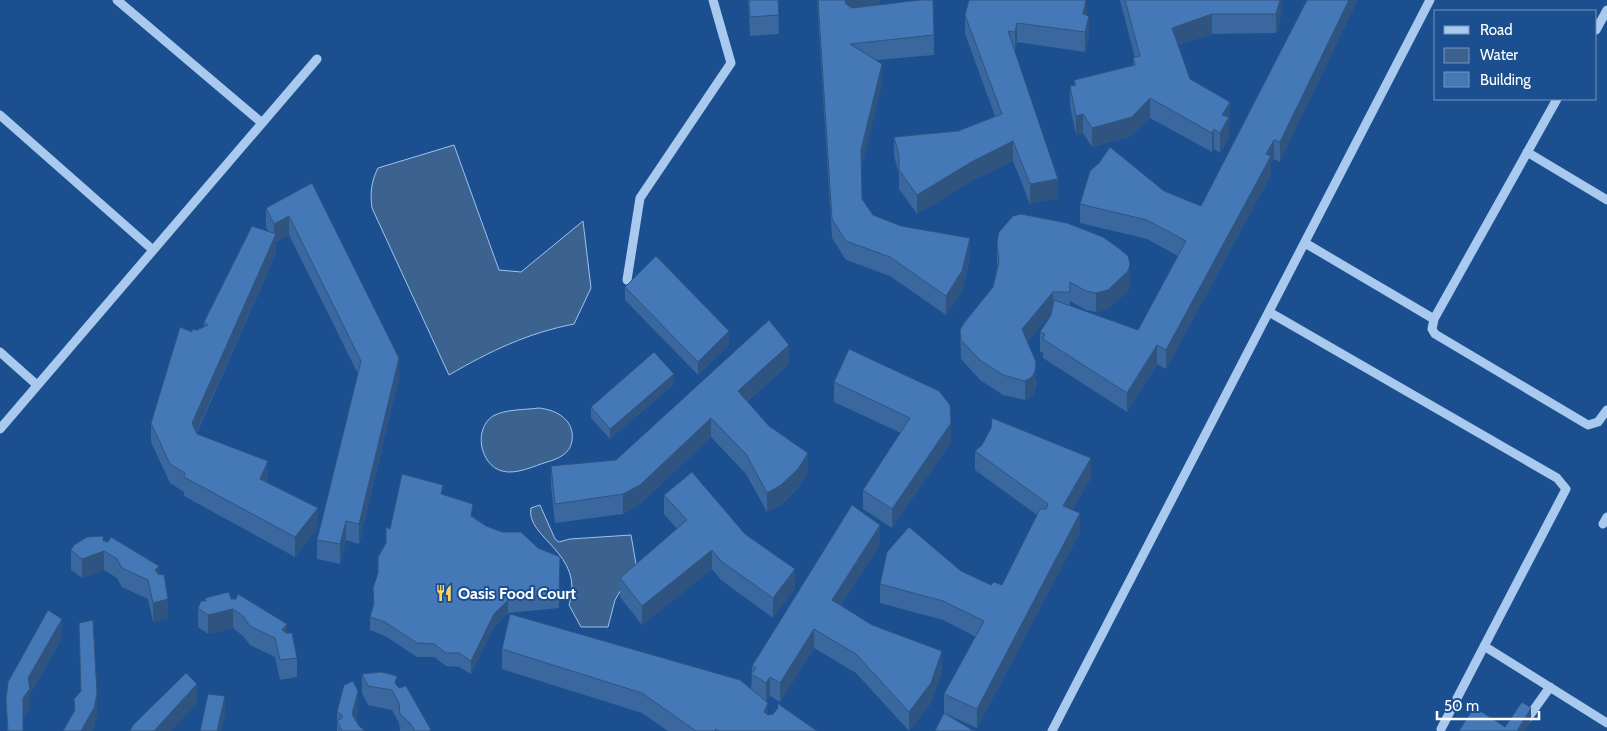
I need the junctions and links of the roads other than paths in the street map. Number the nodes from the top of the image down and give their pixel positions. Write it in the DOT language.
graph roads {
  1 [pos="117,0"];
  2 [pos="713,0"];
  3 [pos="1430,0"];
  4 [pos="1607,10"];
  5 [pos="1597,28"];
  6 [pos="317,58"];
  7 [pos="1556,100"];
  8 [pos="0,115"];
  9 [pos="262,123"];
  10 [pos="1527,152"];
  11 [pos="1607,200"];
  12 [pos="1305,243"];
  13 [pos="153,250"];
  14 [pos="628,280"];
  15 [pos="1269,312"];
  16 [pos="1434,319"];
  17 [pos="0,352"];
  18 [pos="37,385"];
  19 [pos="1607,410"];
  20 [pos="0,429"];
  21 [pos="1484,646"];
  22 [pos="1550,687"];
  23 [pos="1527,719"];
  24 [pos="1607,722"];
  25 [pos="1441,729"];
  26 [pos="1052,731"];
  1 -- 9 [label="street"];
  2 -- 14 [label="street"];
  3 -- 12 [label="street"];
  4 -- 5 [label="street"];
  6 -- 9 [label="street"];
  7 -- 10 [label="street"];
  8 -- 13 [label="street"];
  9 -- 13 [label="street"];
  10 -- 11 [label="street"];
  10 -- 16 [label="street"];
  12 -- 15 [label="street"];
  12 -- 16 [label="street"];
  13 -- 18 [label="street"];
  15 -- 21 [label="street"];
  15 -- 26 [label="street"];
  16 -- 19 [label="street"];
  17 -- 18 [label="street"];
  18 -- 20 [label="street"];
  21 -- 22 [label="street"];
  21 -- 25 [label="street"];
  22 -- 23 [label="street"];
  22 -- 24 [label="street"];
}
